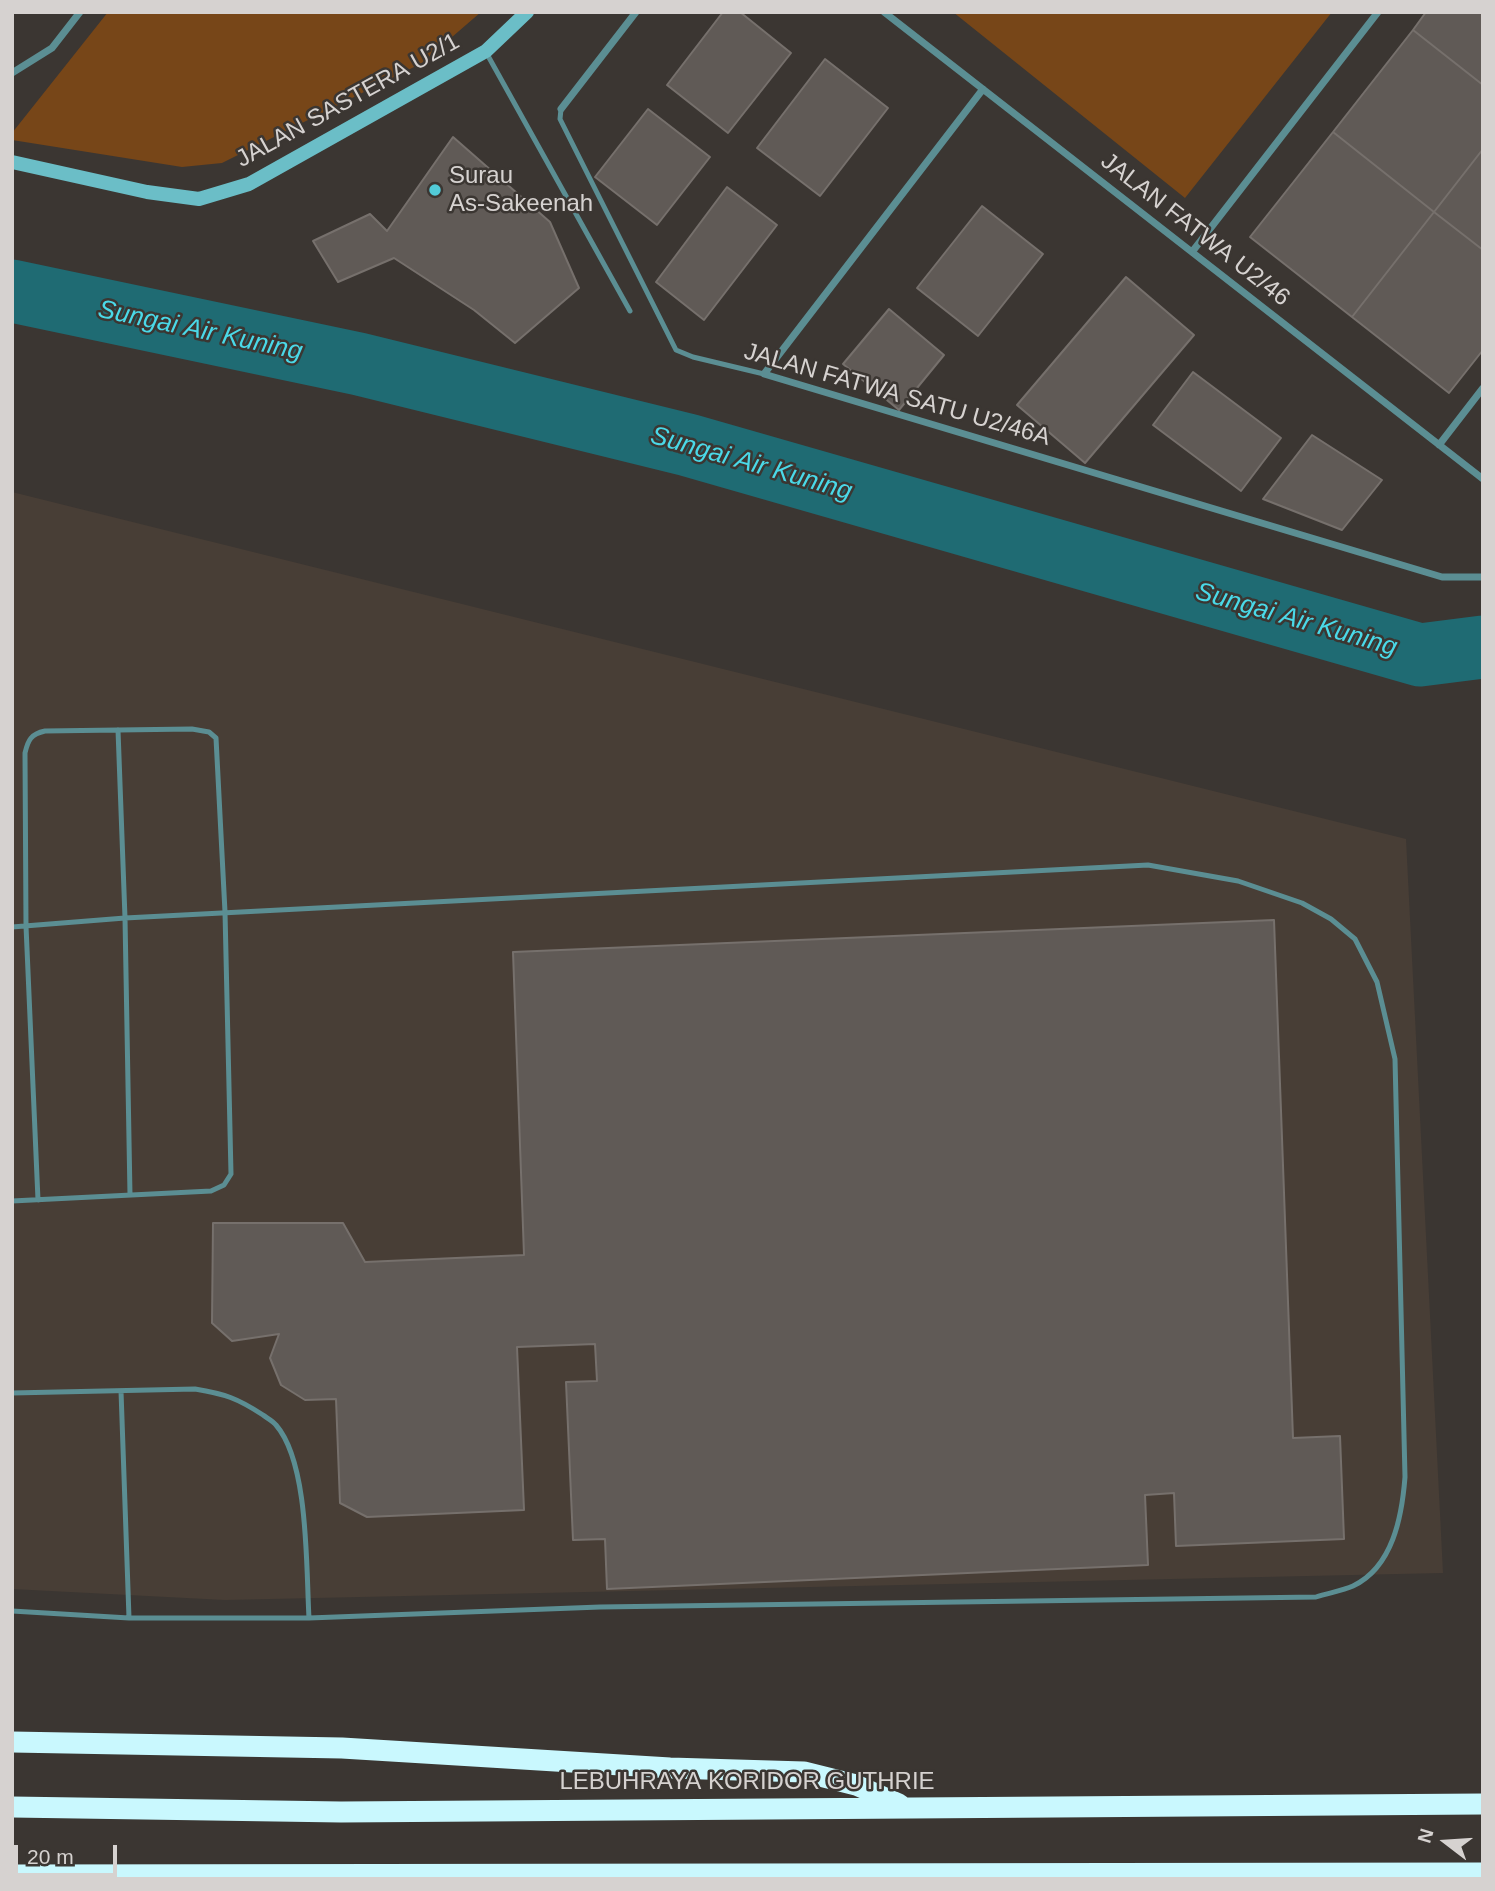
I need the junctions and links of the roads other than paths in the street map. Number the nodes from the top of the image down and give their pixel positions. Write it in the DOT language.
graph roads {
  1 [pos="80,12"];
  2 [pos="527,12"];
  3 [pos="636,12"];
  4 [pos="884,12"];
  5 [pos="1378,12"];
  6 [pos="486,51"];
  7 [pos="12,73"];
  8 [pos="983,89"];
  9 [pos="561,109"];
  10 [pos="12,162"];
  11 [pos="1192,252"];
  12 [pos="630,311"];
  13 [pos="764,374"];
  14 [pos="1483,388"];
  15 [pos="1439,444"];
  16 [pos="1483,479"];
  17 [pos="1483,577"];
  18 [pos="118,730"];
  19 [pos="225,912"];
  20 [pos="125,918"];
  21 [pos="26,926"];
  22 [pos="12,927"];
  23 [pos="130,1195"];
  24 [pos="38,1200"];
  25 [pos="12,1201"];
  26 [pos="121,1391"];
  27 [pos="12,1393"];
  28 [pos="12,1611"];
  29 [pos="129,1618"];
  30 [pos="309,1618"];
  31 [pos="12,1742"];
  32 [pos="1483,1804"];
  33 [pos="12,1807"];
  34 [pos="904,1807"];
  35 [pos="1483,1873"];
  36 [pos="12,1875"];
  37 [pos="867,1876"];
  38 [pos="1459,1879"];
  1 -- 7 [label="street"];
  2 -- 6 [label="street, JALAN SASTERA U2/1"];
  3 -- 9 [label="street, JALAN FATWA SATU U2/46A"];
  4 -- 8 [label="street, JALAN FATWA U2/46"];
  5 -- 11 [label="street"];
  6 -- 10 [label="street, JALAN SASTERA U2/1"];
  6 -- 12 [label="lane"];
  8 -- 11 [label="street, JALAN FATWA U2/46"];
  8 -- 13 [label="street"];
  9 -- 13 [label="lane, JALAN FATWA SATU U2/46A"];
  11 -- 15 [label="street, JALAN FATWA U2/46"];
  13 -- 17 [label="street, JALAN FATWA SATU U2/46A"];
  14 -- 15 [label="street"];
  15 -- 16 [label="street, JALAN FATWA U2/46"];
  18 -- 19 [label="lane"];
  18 -- 20 [label="lane"];
  18 -- 21 [label="lane"];
  19 -- 20 [label="lane"];
  19 -- 23 [label="lane"];
  19 -- 30 [label="lane"];
  20 -- 21 [label="lane"];
  20 -- 23 [label="lane"];
  21 -- 22 [label="lane"];
  21 -- 24 [label="lane"];
  23 -- 24 [label="lane"];
  24 -- 25 [label="lane"];
  26 -- 27 [label="lane"];
  26 -- 29 [label="lane"];
  26 -- 30 [label="lane"];
  28 -- 29 [label="lane"];
  29 -- 30 [label="lane"];
  31 -- 34 [label="highway"];
  32 -- 34 [label="highway, LEBUHRAYA KORIDOR GUTHRIE"];
  33 -- 34 [label="highway, LEBUHRAYA KORIDOR GUTHRIE"];
  35 -- 37 [label="highway"];
  35 -- 38 [label="street"];
  36 -- 37 [label="highway"];
}
